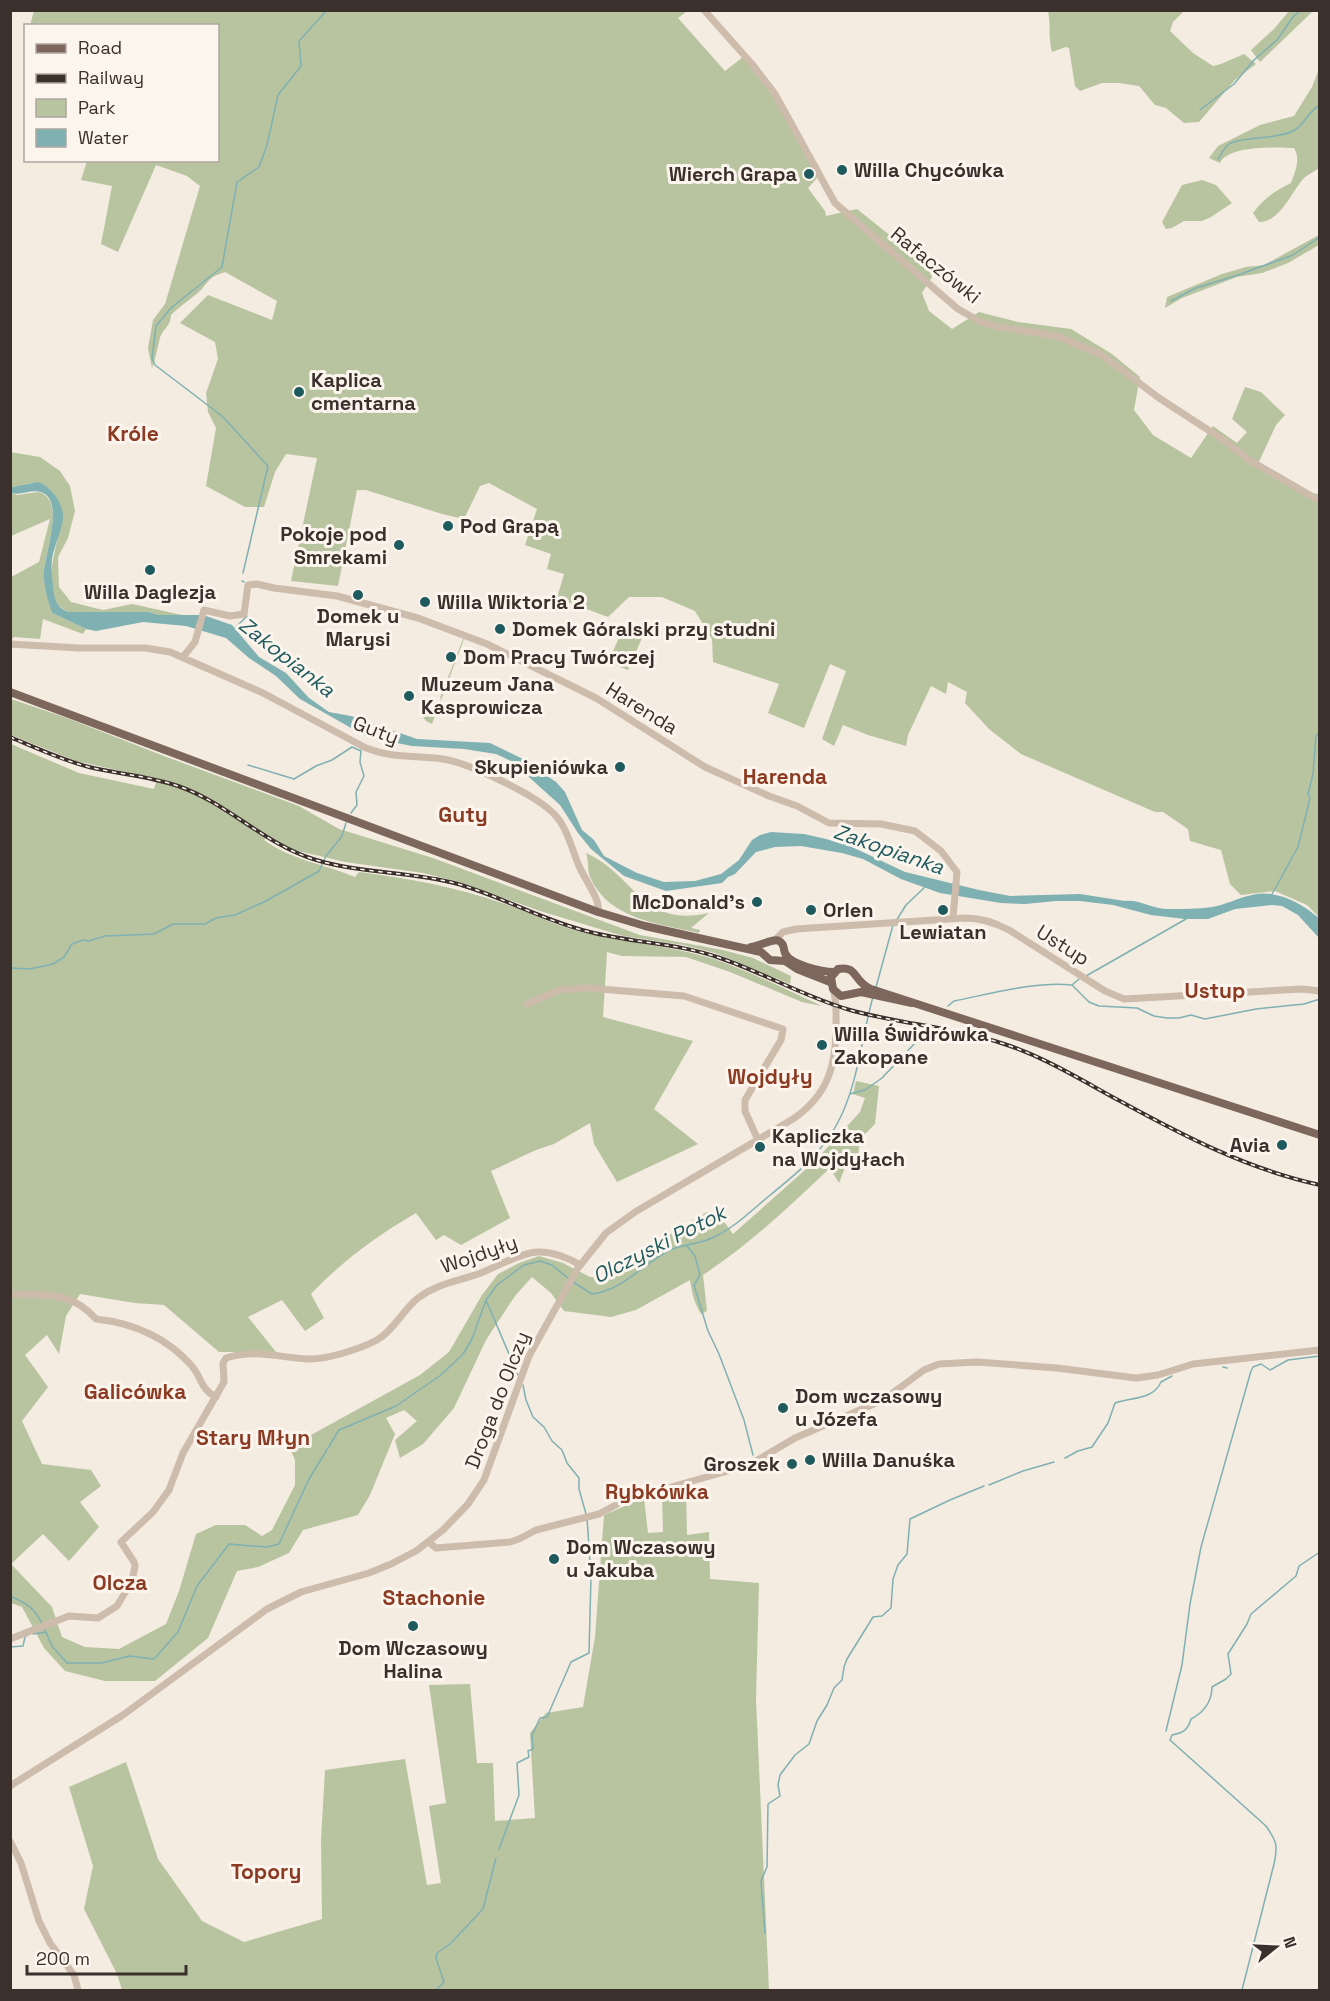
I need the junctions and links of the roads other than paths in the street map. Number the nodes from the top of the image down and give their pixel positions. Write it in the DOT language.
graph roads {
  1 [pos="704,10"];
  2 [pos="1320,501"];
  3 [pos="10,644"];
  4 [pos="183,657"];
  5 [pos="10,692"];
  6 [pos="598,912"];
  7 [pos="953,918"];
  8 [pos="789,930"];
  9 [pos="775,940"];
  10 [pos="766,944"];
  11 [pos="745,948"];
  12 [pos="784,949"];
  13 [pos="765,954"];
  14 [pos="779,960"];
  15 [pos="834,972"];
  16 [pos="857,979"];
  17 [pos="832,986"];
  18 [pos="1320,991"];
  19 [pos="854,993"];
  20 [pos="875,993"];
  21 [pos="843,996"];
  22 [pos="527,1005"];
  23 [pos="837,1006"];
  24 [pos="1320,1135"];
  25 [pos="758,1140"];
  26 [pos="580,1264"];
  27 [pos="10,1294"];
  28 [pos="1320,1350"];
  29 [pos="216,1397"];
  30 [pos="429,1542"];
  31 [pos="10,1639"];
  32 [pos="10,1786"];
  33 [pos="10,1841"];
  34 [pos="78,1990"];
  1 -- 2 [label="street, Rafaczówki"];
  3 -- 4 [label="street, Guty"];
  4 -- 6 [label="street, Guty"];
  4 -- 7 [label="street, Harenda"];
  5 -- 6 [label="main road"];
  6 -- 11 [label="main road"];
  7 -- 8 [label="street, Ustup"];
  7 -- 18 [label="street, Ustup"];
  8 -- 9 [label="street"];
  8 -- 12 [label="street"];
  9 -- 10 [label="main road"];
  9 -- 12 [label="main road"];
  10 -- 11 [label="main road"];
  10 -- 13 [label="main road"];
  11 -- 13 [label="main road"];
  12 -- 14 [label="main road"];
  12 -- 15 [label="main road"];
  13 -- 14 [label="main road"];
  14 -- 17 [label="main road"];
  15 -- 16 [label="main road"];
  15 -- 17 [label="main road"];
  16 -- 19 [label="main road"];
  16 -- 20 [label="main road"];
  17 -- 21 [label="main road"];
  17 -- 23 [label="street"];
  19 -- 20 [label="main road"];
  19 -- 21 [label="main road"];
  20 -- 24 [label="main road"];
  21 -- 23 [label="street"];
  22 -- 25 [label="street"];
  23 -- 25 [label="street"];
  25 -- 26 [label="street"];
  26 -- 29 [label="street, Wojdyły"];
  26 -- 30 [label="street, Droga do Olczy"];
  27 -- 29 [label="street"];
  28 -- 30 [label="street"];
  29 -- 31 [label="street"];
  30 -- 32 [label="street, Droga do Olczy"];
  33 -- 34 [label="street"];
}
